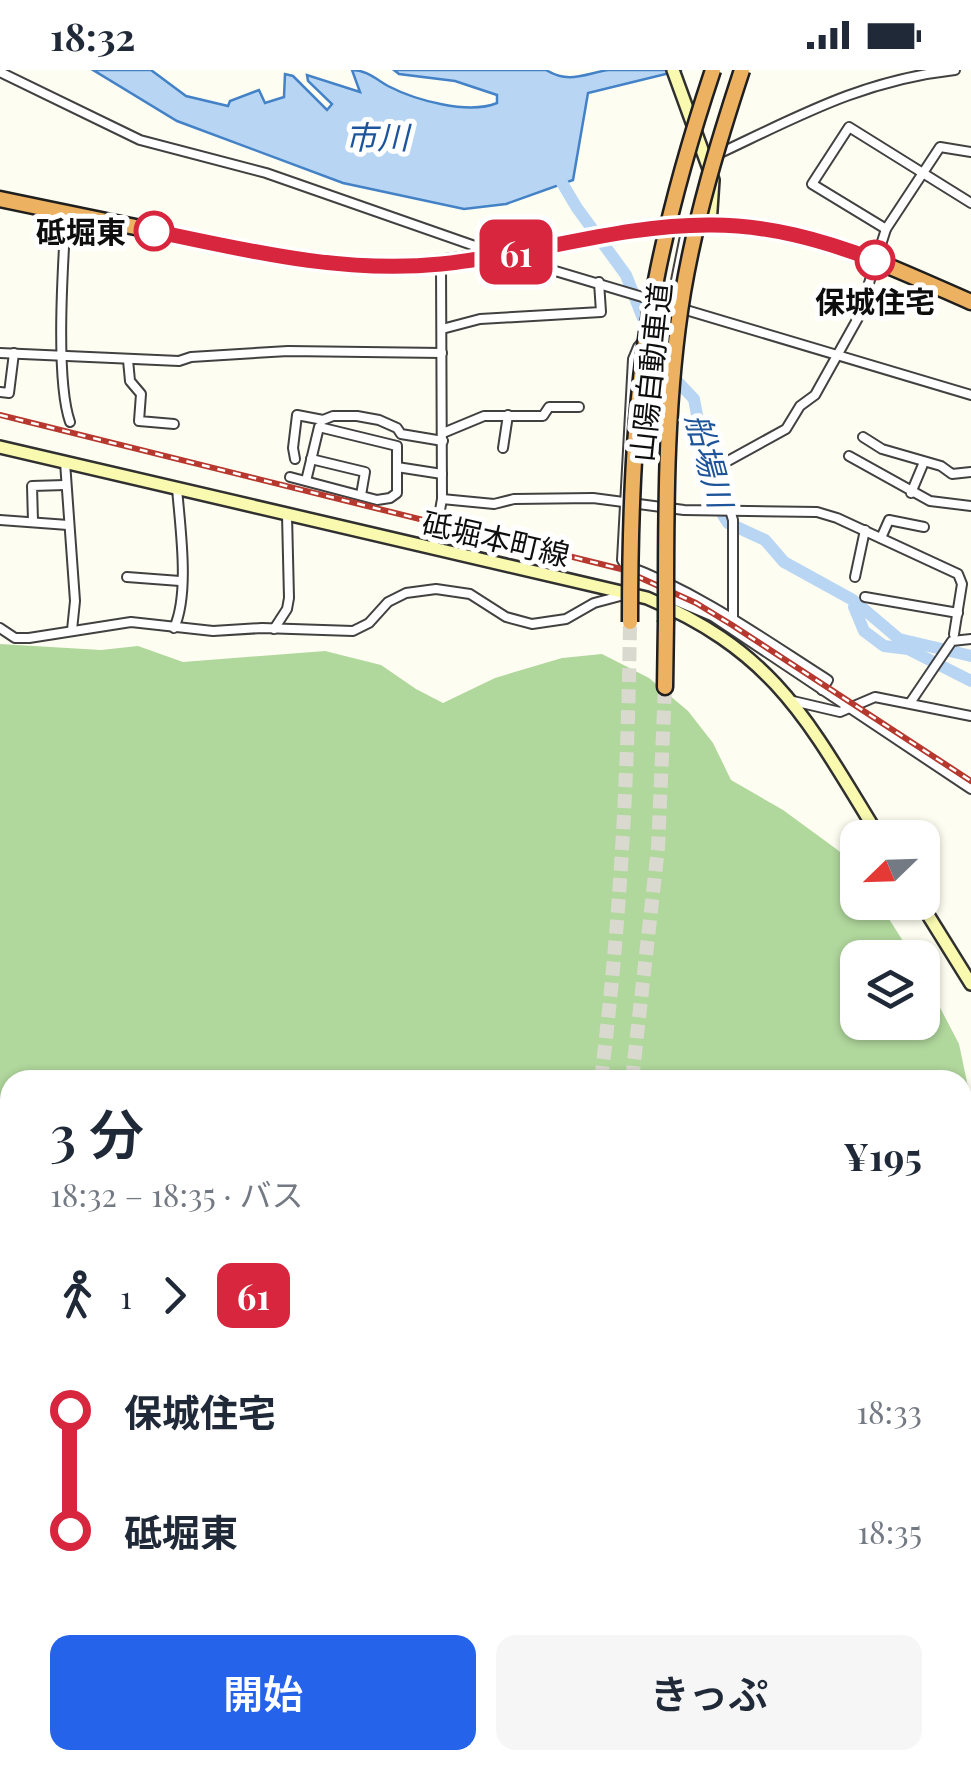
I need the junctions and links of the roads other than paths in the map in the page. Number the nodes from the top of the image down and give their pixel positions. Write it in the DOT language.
graph roads {
  1 [pos="673,70"];
  2 [pos="712,70"];
  3 [pos="742,70"];
  4 [pos="955,70"];
  5 [pos="0,72"];
  6 [pos="971,152"];
  7 [pos="707,156"];
  8 [pos="924,172"];
  9 [pos="0,199"];
  10 [pos="971,203"];
  11 [pos="66,213"];
  12 [pos="710,224"];
  13 [pos="687,226"];
  14 [pos="886,229"];
  15 [pos="501,255"];
  16 [pos="875,260"];
  17 [pos="441,264"];
  18 [pos="599,282"];
  19 [pos="971,302"];
  20 [pos="672,304"];
  21 [pos="442,330"];
  22 [pos="0,353"];
  23 [pos="14,354"];
  24 [pos="442,354"];
  25 [pos="838,354"];
  26 [pos="63,357"];
  27 [pos="128,360"];
  28 [pos="0,392"];
  29 [pos="971,395"];
  30 [pos="579,408"];
  31 [pos="508,415"];
  32 [pos="70,422"];
  33 [pos="174,424"];
  34 [pos="443,437"];
  35 [pos="863,437"];
  36 [pos="0,447"];
  37 [pos="503,448"];
  38 [pos="849,456"];
  39 [pos="311,458"];
  40 [pos="296,459"];
  41 [pos="65,462"];
  42 [pos="924,462"];
  43 [pos="397,467"];
  44 [pos="971,472"];
  45 [pos="442,474"];
  46 [pos="290,476"];
  47 [pos="306,481"];
  48 [pos="64,485"];
  49 [pos="176,488"];
  50 [pos="911,493"];
  51 [pos="361,495"];
  52 [pos="442,499"];
  53 [pos="623,503"];
  54 [pos="971,506"];
  55 [pos="729,509"];
  56 [pos="286,514"];
  57 [pos="0,520"];
  58 [pos="32,521"];
  59 [pos="68,525"];
  60 [pos="924,526"];
  61 [pos="865,530"];
  62 [pos="881,538"];
  63 [pos="433,549"];
  64 [pos="127,576"];
  65 [pos="856,577"];
  66 [pos="180,580"];
  67 [pos="624,595"];
  68 [pos="865,597"];
  69 [pos="647,598"];
  70 [pos="958,613"];
  71 [pos="734,619"];
  72 [pos="630,622"];
  73 [pos="0,628"];
  74 [pos="174,628"];
  75 [pos="274,629"];
  76 [pos="72,630"];
  77 [pos="953,638"];
  78 [pos="971,639"];
  79 [pos="665,687"];
  80 [pos="822,690"];
  81 [pos="792,701"];
  82 [pos="910,703"];
  83 [pos="847,707"];
  84 [pos="971,716"];
  85 [pos="971,789"];
  86 [pos="868,820"];
  87 [pos="931,920"];
  88 [pos="971,984"];
  1 -- 7 [label="main road"];
  2 -- 72 [label="highway, 山陽自動車道, bridge"];
  3 -- 79 [label="highway, 山陽自動車道, bridge"];
  4 -- 7 [label="street"];
  5 -- 15 [label="street"];
  6 -- 8 [label="street"];
  7 -- 12 [label="main road"];
  8 -- 10 [label="street"];
  8 -- 14 [label="street"];
  8 -- 14 [label="street"];
  9 -- 11 [label="highway"];
  11 -- 17 [label="highway"];
  11 -- 26 [label="street"];
  12 -- 13 [label="highway"];
  12 -- 16 [label="highway"];
  13 -- 15 [label="highway"];
  13 -- 20 [label="street"];
  14 -- 16 [label="street"];
  15 -- 17 [label="highway"];
  15 -- 18 [label="street"];
  16 -- 19 [label="highway"];
  16 -- 25 [label="street"];
  17 -- 21 [label="street"];
  18 -- 20 [label="street"];
  18 -- 21 [label="street"];
  20 -- 25 [label="street"];
  20 -- 53 [label="street, bridge"];
  21 -- 24 [label="street"];
  22 -- 23 [label="street"];
  23 -- 26 [label="street"];
  23 -- 28 [label="street"];
  24 -- 27 [label="street"];
  24 -- 34 [label="street"];
  25 -- 29 [label="street"];
  25 -- 55 [label="street"];
  26 -- 27 [label="street"];
  26 -- 32 [label="street"];
  27 -- 33 [label="street"];
  30 -- 31 [label="street"];
  31 -- 34 [label="street"];
  31 -- 37 [label="street"];
  34 -- 40 [label="street"];
  34 -- 45 [label="street"];
  35 -- 42 [label="street"];
  36 -- 41 [label="main road, 砥堀本町線"];
  38 -- 50 [label="street"];
  39 -- 43 [label="street"];
  39 -- 47 [label="street"];
  39 -- 51 [label="street"];
  41 -- 48 [label="street"];
  41 -- 49 [label="main road, 砥堀本町線"];
  42 -- 44 [label="street"];
  42 -- 50 [label="street"];
  43 -- 45 [label="street"];
  43 -- 51 [label="street"];
  45 -- 52 [label="street"];
  46 -- 47 [label="street"];
  47 -- 51 [label="street"];
  48 -- 58 [label="street"];
  48 -- 59 [label="street"];
  49 -- 56 [label="main road, 砥堀本町線"];
  49 -- 66 [label="street"];
  50 -- 54 [label="street"];
  52 -- 53 [label="street"];
  52 -- 63 [label="street"];
  53 -- 55 [label="street"];
  53 -- 71 [label="street"];
  55 -- 61 [label="street"];
  55 -- 71 [label="street"];
  56 -- 63 [label="main road, 砥堀本町線"];
  56 -- 75 [label="street"];
  57 -- 58 [label="street"];
  58 -- 59 [label="street"];
  59 -- 76 [label="street"];
  60 -- 62 [label="street"];
  61 -- 62 [label="street"];
  61 -- 65 [label="street"];
  62 -- 70 [label="street"];
  63 -- 67 [label="main road, 砥堀本町線"];
  64 -- 66 [label="street"];
  66 -- 74 [label="street"];
  67 -- 69 [label="main road, 砥堀本町線"];
  67 -- 75 [label="street"];
  68 -- 70 [label="street"];
  69 -- 80 [label="street"];
  69 -- 81 [label="main road, 砥堀本町線"];
  70 -- 77 [label="street"];
  71 -- 80 [label="street"];
  73 -- 76 [label="street"];
  74 -- 75 [label="street"];
  74 -- 76 [label="street"];
  77 -- 78 [label="street"];
  77 -- 82 [label="street"];
  80 -- 83 [label="street"];
  81 -- 83 [label="street"];
  81 -- 86 [label="main road, 砥堀本町線"];
  82 -- 83 [label="street"];
  82 -- 84 [label="street"];
  83 -- 85 [label="street"];
  87 -- 88 [label="main road"];
}
